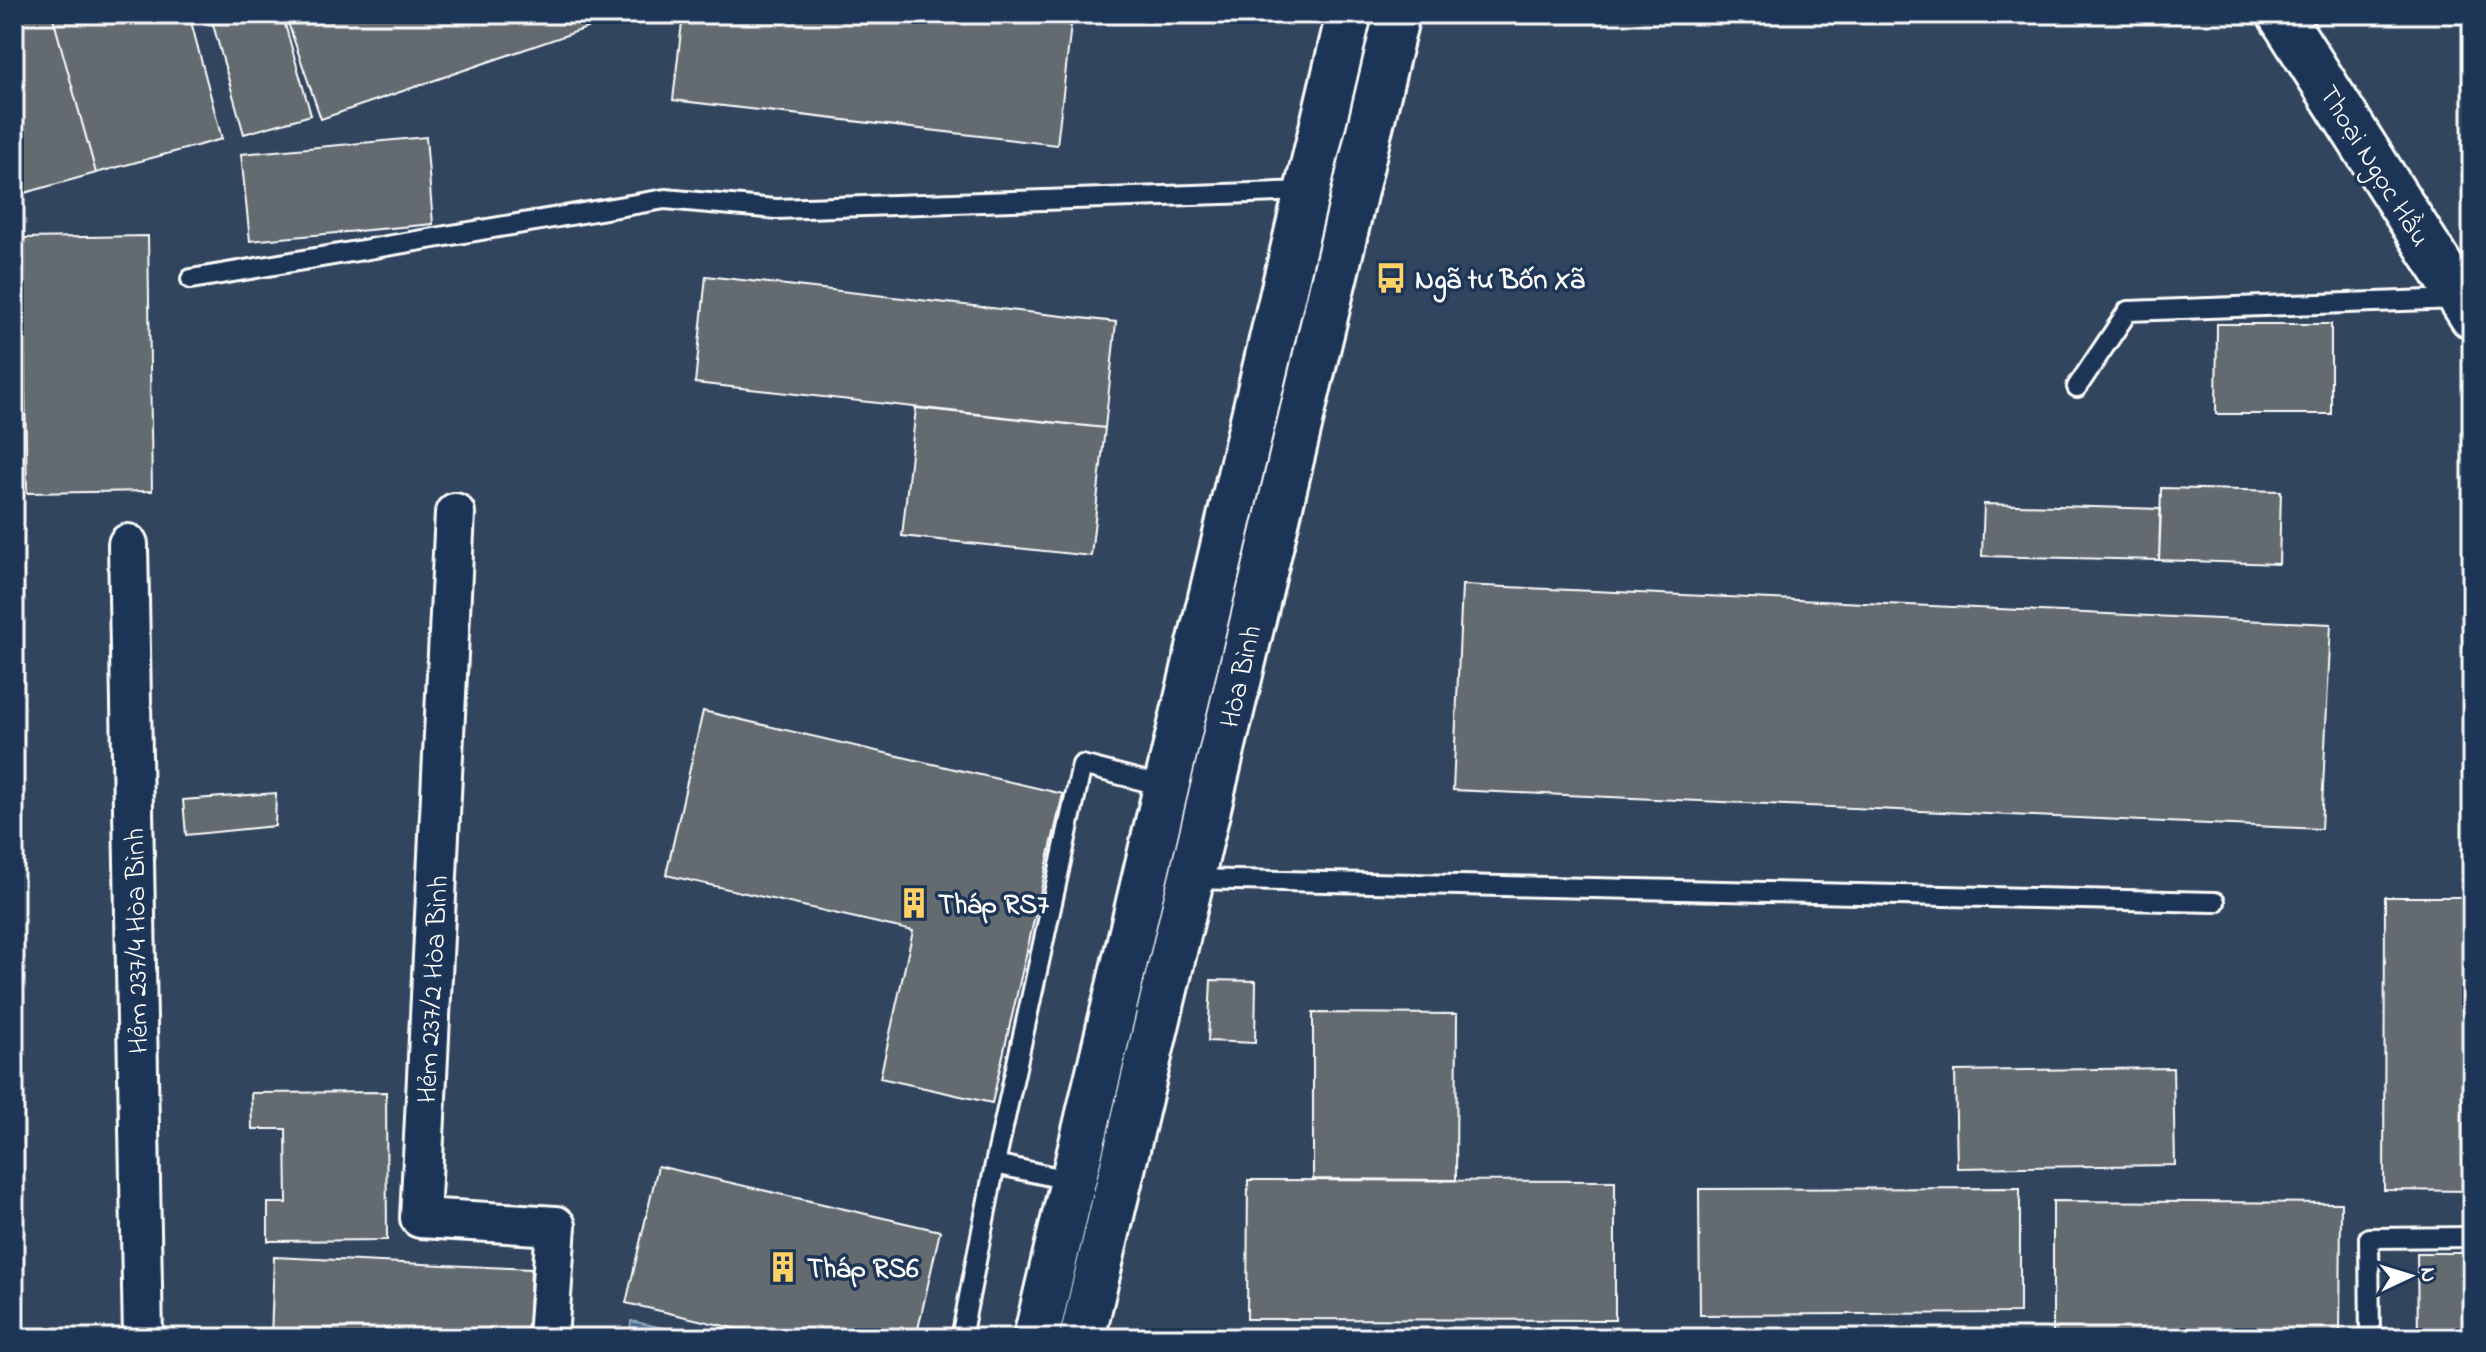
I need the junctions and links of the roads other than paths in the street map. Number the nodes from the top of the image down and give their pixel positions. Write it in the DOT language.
graph roads {
  1 [pos="1349,14"];
  2 [pos="1397,14"];
  3 [pos="2280,14"];
  4 [pos="1308,191"];
  5 [pos="191,279"];
  6 [pos="2466,308"];
  7 [pos="2077,387"];
  8 [pos="455,513"];
  9 [pos="128,544"];
  10 [pos="1167,787"];
  11 [pos="1210,798"];
  12 [pos="1191,879"];
  13 [pos="2215,902"];
  14 [pos="995,1164"];
  15 [pos="1073,1181"];
  16 [pos="2472,1237"];
  17 [pos="143,1338"];
  18 [pos="548,1338"];
  19 [pos="961,1338"];
  20 [pos="1036,1338"];
  21 [pos="1082,1338"];
  22 [pos="2370,1338"];
  1 -- 4 [label="main road, Hòa Bình"];
  2 -- 11 [label="main road, Hòa Bình"];
  3 -- 6 [label="main road, Thoại Ngọc Hầu"];
  4 -- 5 [label="lane"];
  4 -- 10 [label="main road, Hòa Bình"];
  6 -- 7 [label="lane"];
  8 -- 18 [label="street, Hẻm 237/2 Hòa Bình"];
  9 -- 17 [label="street, Hẻm 237/4 Hòa Bình"];
  10 -- 11 [label="main road"];
  10 -- 14 [label="lane"];
  10 -- 15 [label="main road, Hòa Bình"];
  11 -- 12 [label="main road, Hòa Bình"];
  12 -- 13 [label="lane"];
  12 -- 21 [label="main road, Hòa Bình"];
  14 -- 15 [label="lane"];
  14 -- 19 [label="lane"];
  15 -- 20 [label="main road, Hòa Bình"];
  16 -- 22 [label="lane"];
}
